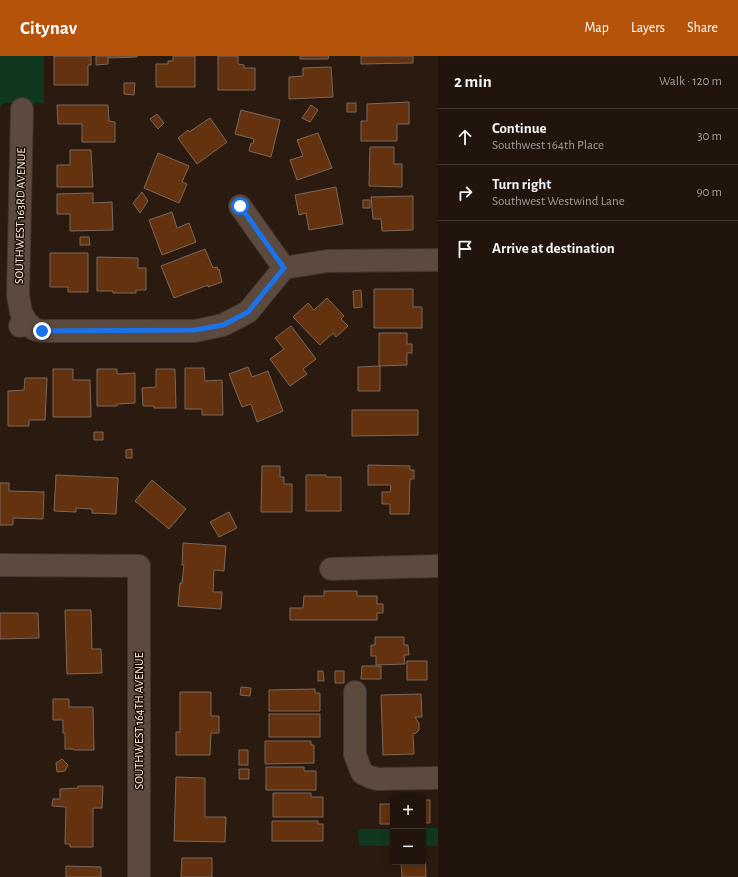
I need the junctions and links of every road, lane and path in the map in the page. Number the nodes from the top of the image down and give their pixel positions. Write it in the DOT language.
graph roads {
  1 [pos="22,109"];
  2 [pos="240,206"];
  3 [pos="438,260"];
  4 [pos="284,268"];
  5 [pos="0,565"];
  6 [pos="438,566"];
  7 [pos="331,569"];
  8 [pos="355,692"];
  9 [pos="438,778"];
  10 [pos="139,877"];
  1 -- 4 [label="street, SOUTHWEST 163RD AVENUE"];
  2 -- 4 [label="street"];
  3 -- 4 [label="street"];
  5 -- 10 [label="street, SOUTHWEST 164TH AVENUE"];
  6 -- 7 [label="street"];
  8 -- 9 [label="street"];
}
